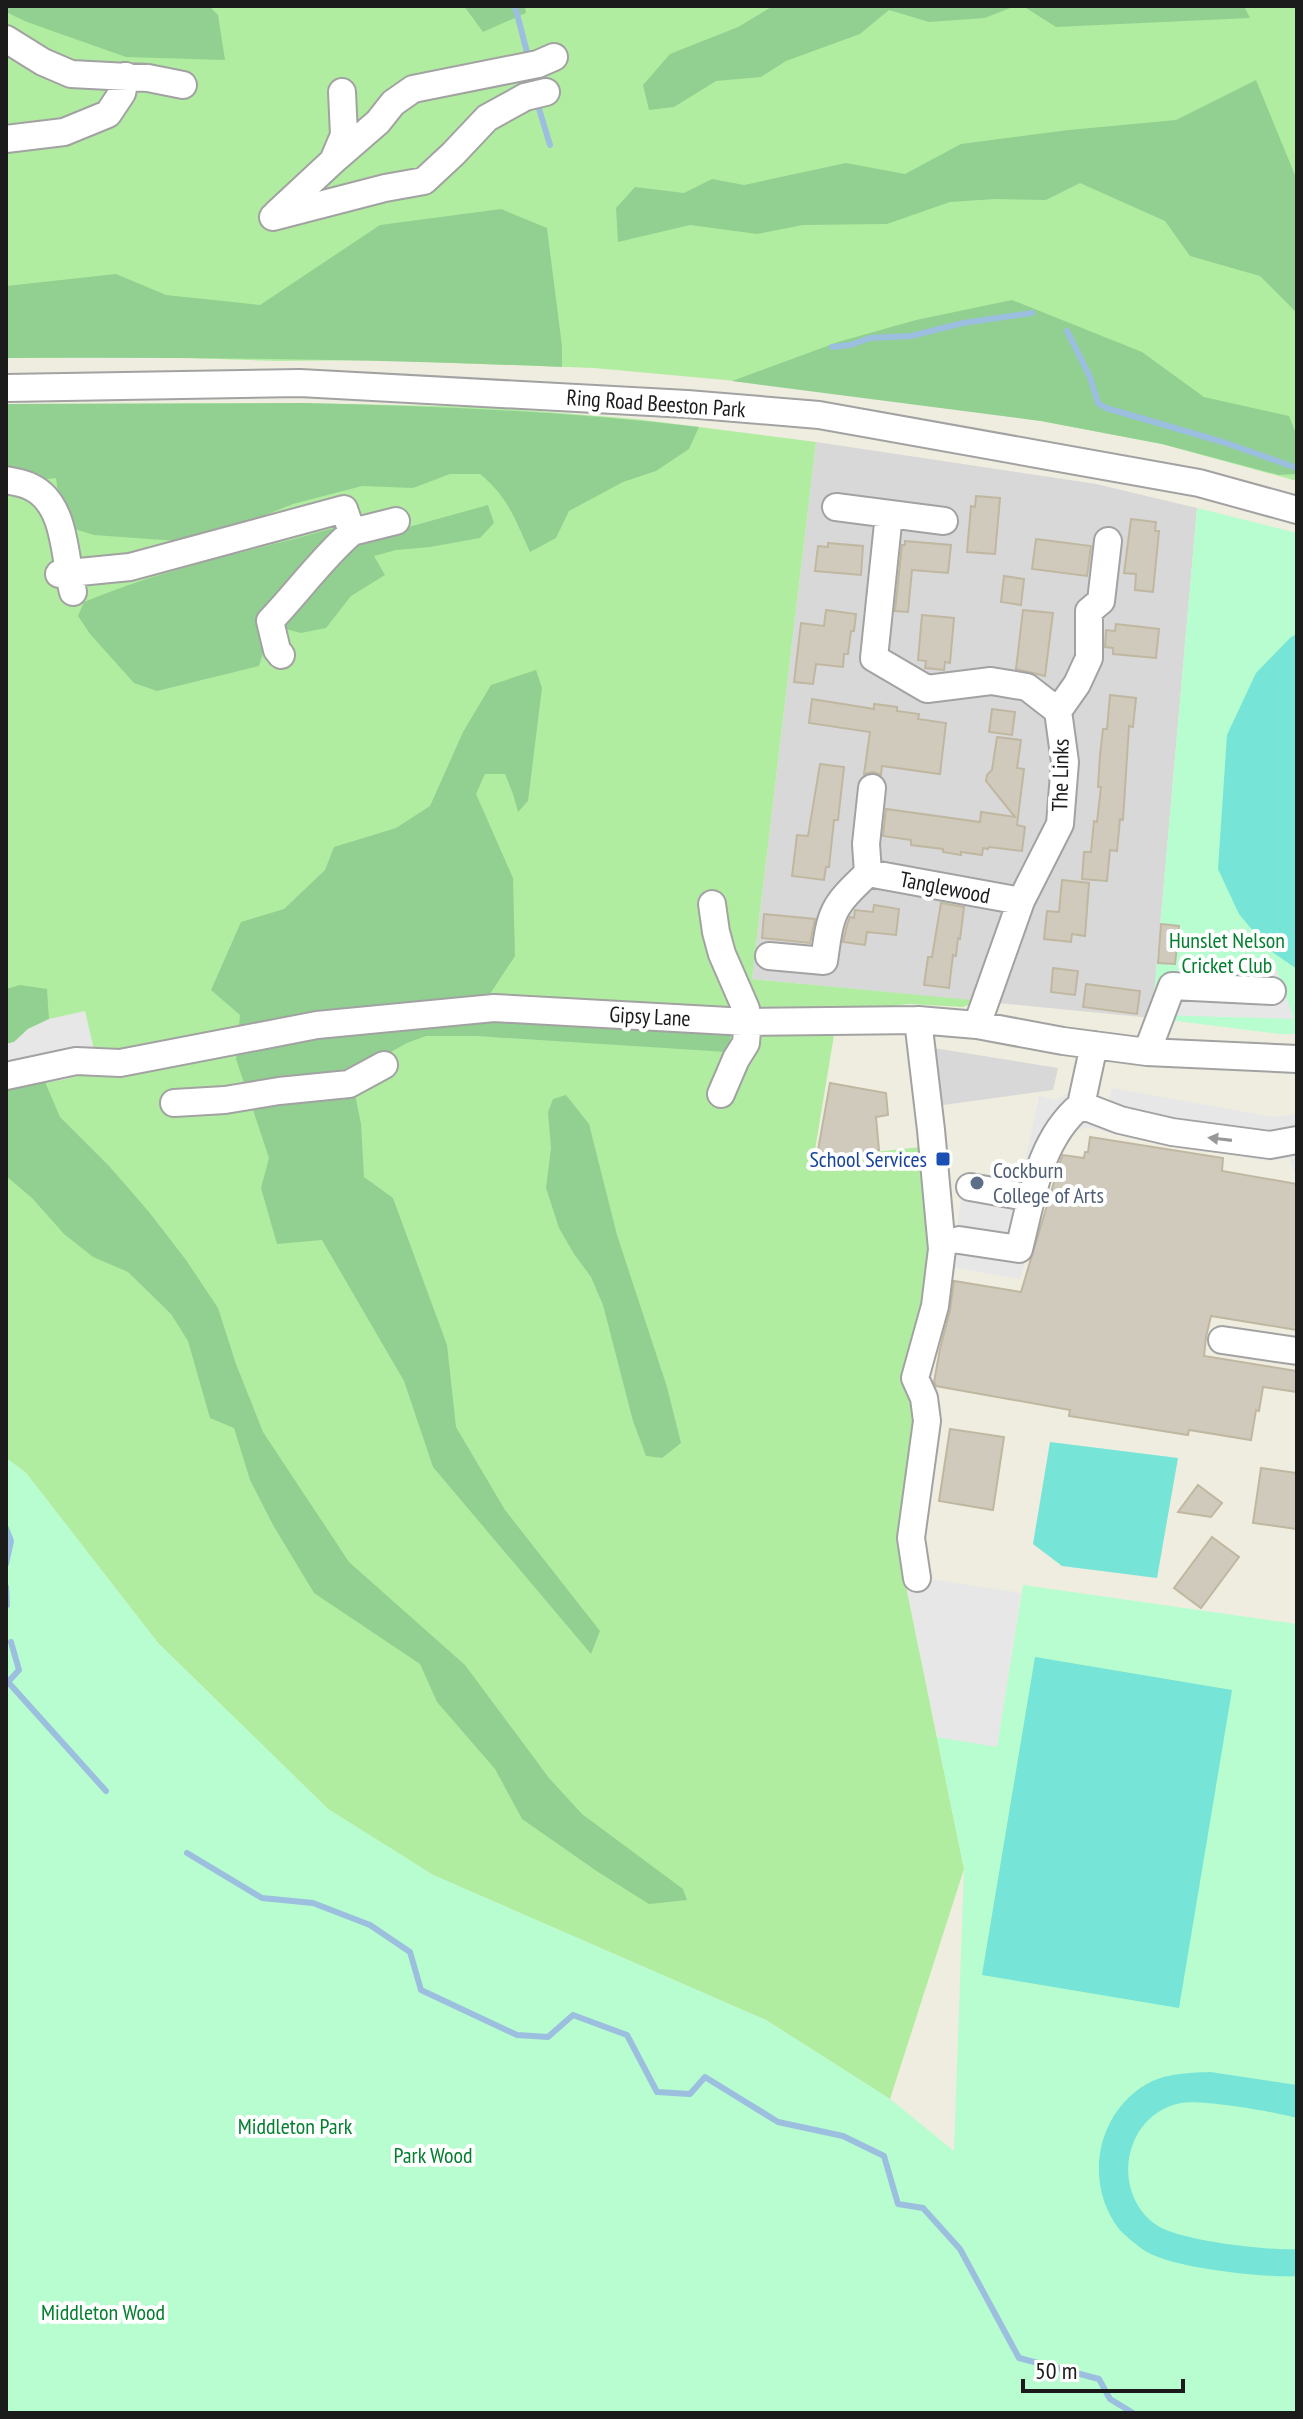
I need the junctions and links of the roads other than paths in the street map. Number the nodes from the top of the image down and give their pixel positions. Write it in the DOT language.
graph roads {
  1 [pos="6,39"];
  2 [pos="554,57"];
  3 [pos="126,76"];
  4 [pos="183,85"];
  5 [pos="342,92"];
  6 [pos="546,92"];
  7 [pos="6,139"];
  8 [pos="333,161"];
  9 [pos="6,388"];
  10 [pos="6,480"];
  11 [pos="836,507"];
  12 [pos="1297,510"];
  13 [pos="889,514"];
  14 [pos="396,521"];
  15 [pos="944,521"];
  16 [pos="352,532"];
  17 [pos="1108,541"];
  18 [pos="281,655"];
  19 [pos="1058,711"];
  20 [pos="872,788"];
  21 [pos="859,882"];
  22 [pos="1021,901"];
  23 [pos="712,904"];
  24 [pos="769,956"];
  25 [pos="1272,991"];
  26 [pos="918,1020"];
  27 [pos="744,1021"];
  28 [pos="977,1025"];
  29 [pos="1094,1045"];
  30 [pos="1147,1052"];
  31 [pos="1297,1059"];
  32 [pos="384,1065"];
  33 [pos="6,1076"];
  34 [pos="721,1094"];
  35 [pos="174,1103"];
  36 [pos="1081,1105"];
  37 [pos="1297,1140"];
  38 [pos="970,1187"];
  39 [pos="1032,1198"];
  40 [pos="959,1240"];
  41 [pos="1222,1340"];
  42 [pos="1297,1351"];
  43 [pos="917,1578"];
  1 -- 3 [label="street"];
  2 -- 8 [label="street"];
  3 -- 4 [label="street"];
  3 -- 7 [label="street"];
  5 -- 8 [label="street"];
  6 -- 8 [label="street"];
  9 -- 12 [label="street, Ring Road Beeston Park"];
  10 -- 16 [label="street"];
  11 -- 13 [label="street"];
  13 -- 15 [label="street"];
  13 -- 19 [label="street, The Links"];
  14 -- 16 [label="street"];
  16 -- 18 [label="street"];
  17 -- 19 [label="street"];
  19 -- 22 [label="street, The Links"];
  20 -- 21 [label="street, Tanglewood"];
  21 -- 22 [label="street, Tanglewood"];
  21 -- 24 [label="street"];
  22 -- 28 [label="street, The Links"];
  23 -- 27 [label="street"];
  25 -- 30 [label="street"];
  26 -- 27 [label="street, Gipsy Lane"];
  26 -- 28 [label="street, Gipsy Lane"];
  26 -- 43 [label="street"];
  27 -- 33 [label="street, Gipsy Lane"];
  27 -- 34 [label="street"];
  28 -- 29 [label="street, Gipsy Lane"];
  29 -- 30 [label="street, Gipsy Lane"];
  29 -- 36 [label="street"];
  30 -- 31 [label="street, Gipsy Lane"];
  32 -- 35 [label="street"];
  37 -- 36 [label="street, one-way"];
  36 -- 39 [label="street"];
  38 -- 39 [label="street"];
  39 -- 40 [label="street"];
  41 -- 42 [label="street"];
}
